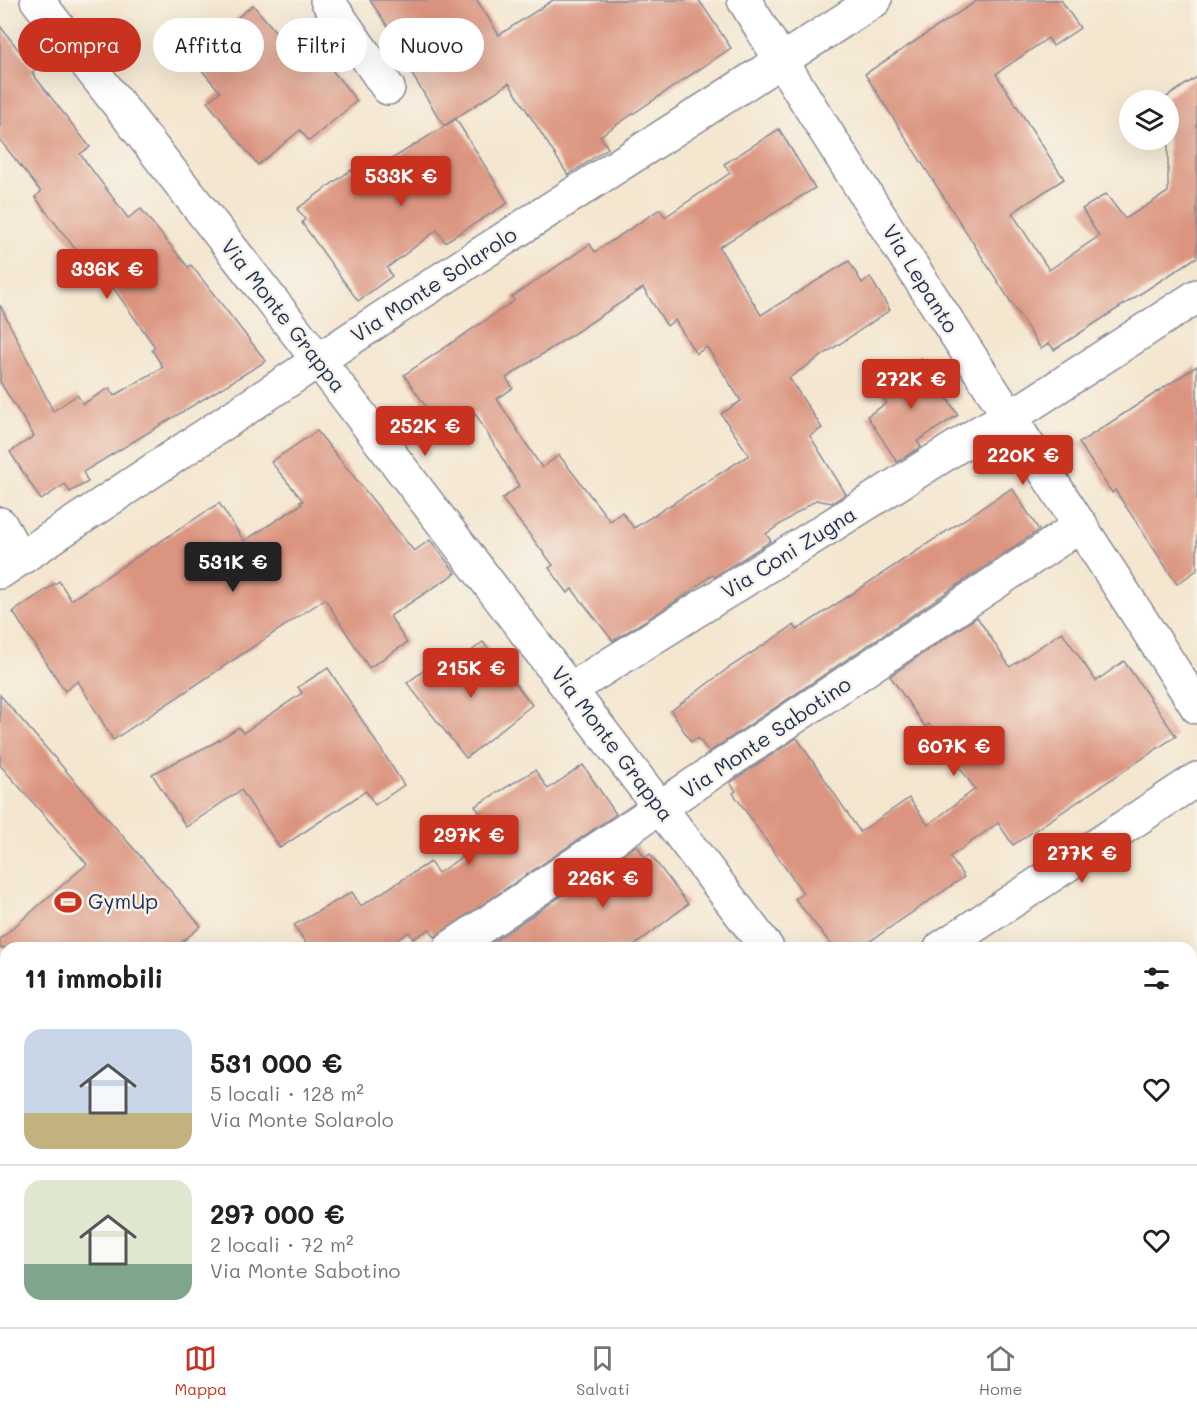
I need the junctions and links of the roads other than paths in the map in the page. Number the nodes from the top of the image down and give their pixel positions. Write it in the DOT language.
graph roads {
  1 [pos="37,0"];
  2 [pos="327,0"];
  3 [pos="744,0"];
  4 [pos="875,0"];
  5 [pos="781,60"];
  6 [pos="387,88"];
  7 [pos="1197,296"];
  8 [pos="319,361"];
  9 [pos="1007,417"];
  10 [pos="0,524"];
  11 [pos="1082,525"];
  12 [pos="10,566"];
  13 [pos="571,689"];
  14 [pos="1197,707"];
  15 [pos="1197,779"];
  16 [pos="661,809"];
  17 [pos="459,942"];
  18 [pos="762,942"];
  19 [pos="949,942"];
  1 -- 8 [label="street, Via Monte Grappa"];
  2 -- 6 [label="street"];
  3 -- 5 [label="street, Via Lepanto"];
  4 -- 5 [label="street, Via Monte Solarolo"];
  5 -- 8 [label="street, Via Monte Solarolo"];
  5 -- 9 [label="street, Via Lepanto"];
  7 -- 9 [label="street, Via Coni Zugna"];
  8 -- 12 [label="street, Via Monte Solarolo"];
  8 -- 13 [label="street, Via Monte Grappa"];
  9 -- 11 [label="street, Via Lepanto"];
  9 -- 13 [label="street, Via Coni Zugna"];
  10 -- 12 [label="street"];
  11 -- 14 [label="street, Via Lepanto"];
  11 -- 16 [label="street, Via Monte Sabotino"];
  13 -- 16 [label="street, Via Monte Grappa"];
  15 -- 19 [label="street"];
  16 -- 17 [label="street, Via Monte Sabotino"];
  16 -- 18 [label="street, Via Monte Grappa"];
}
